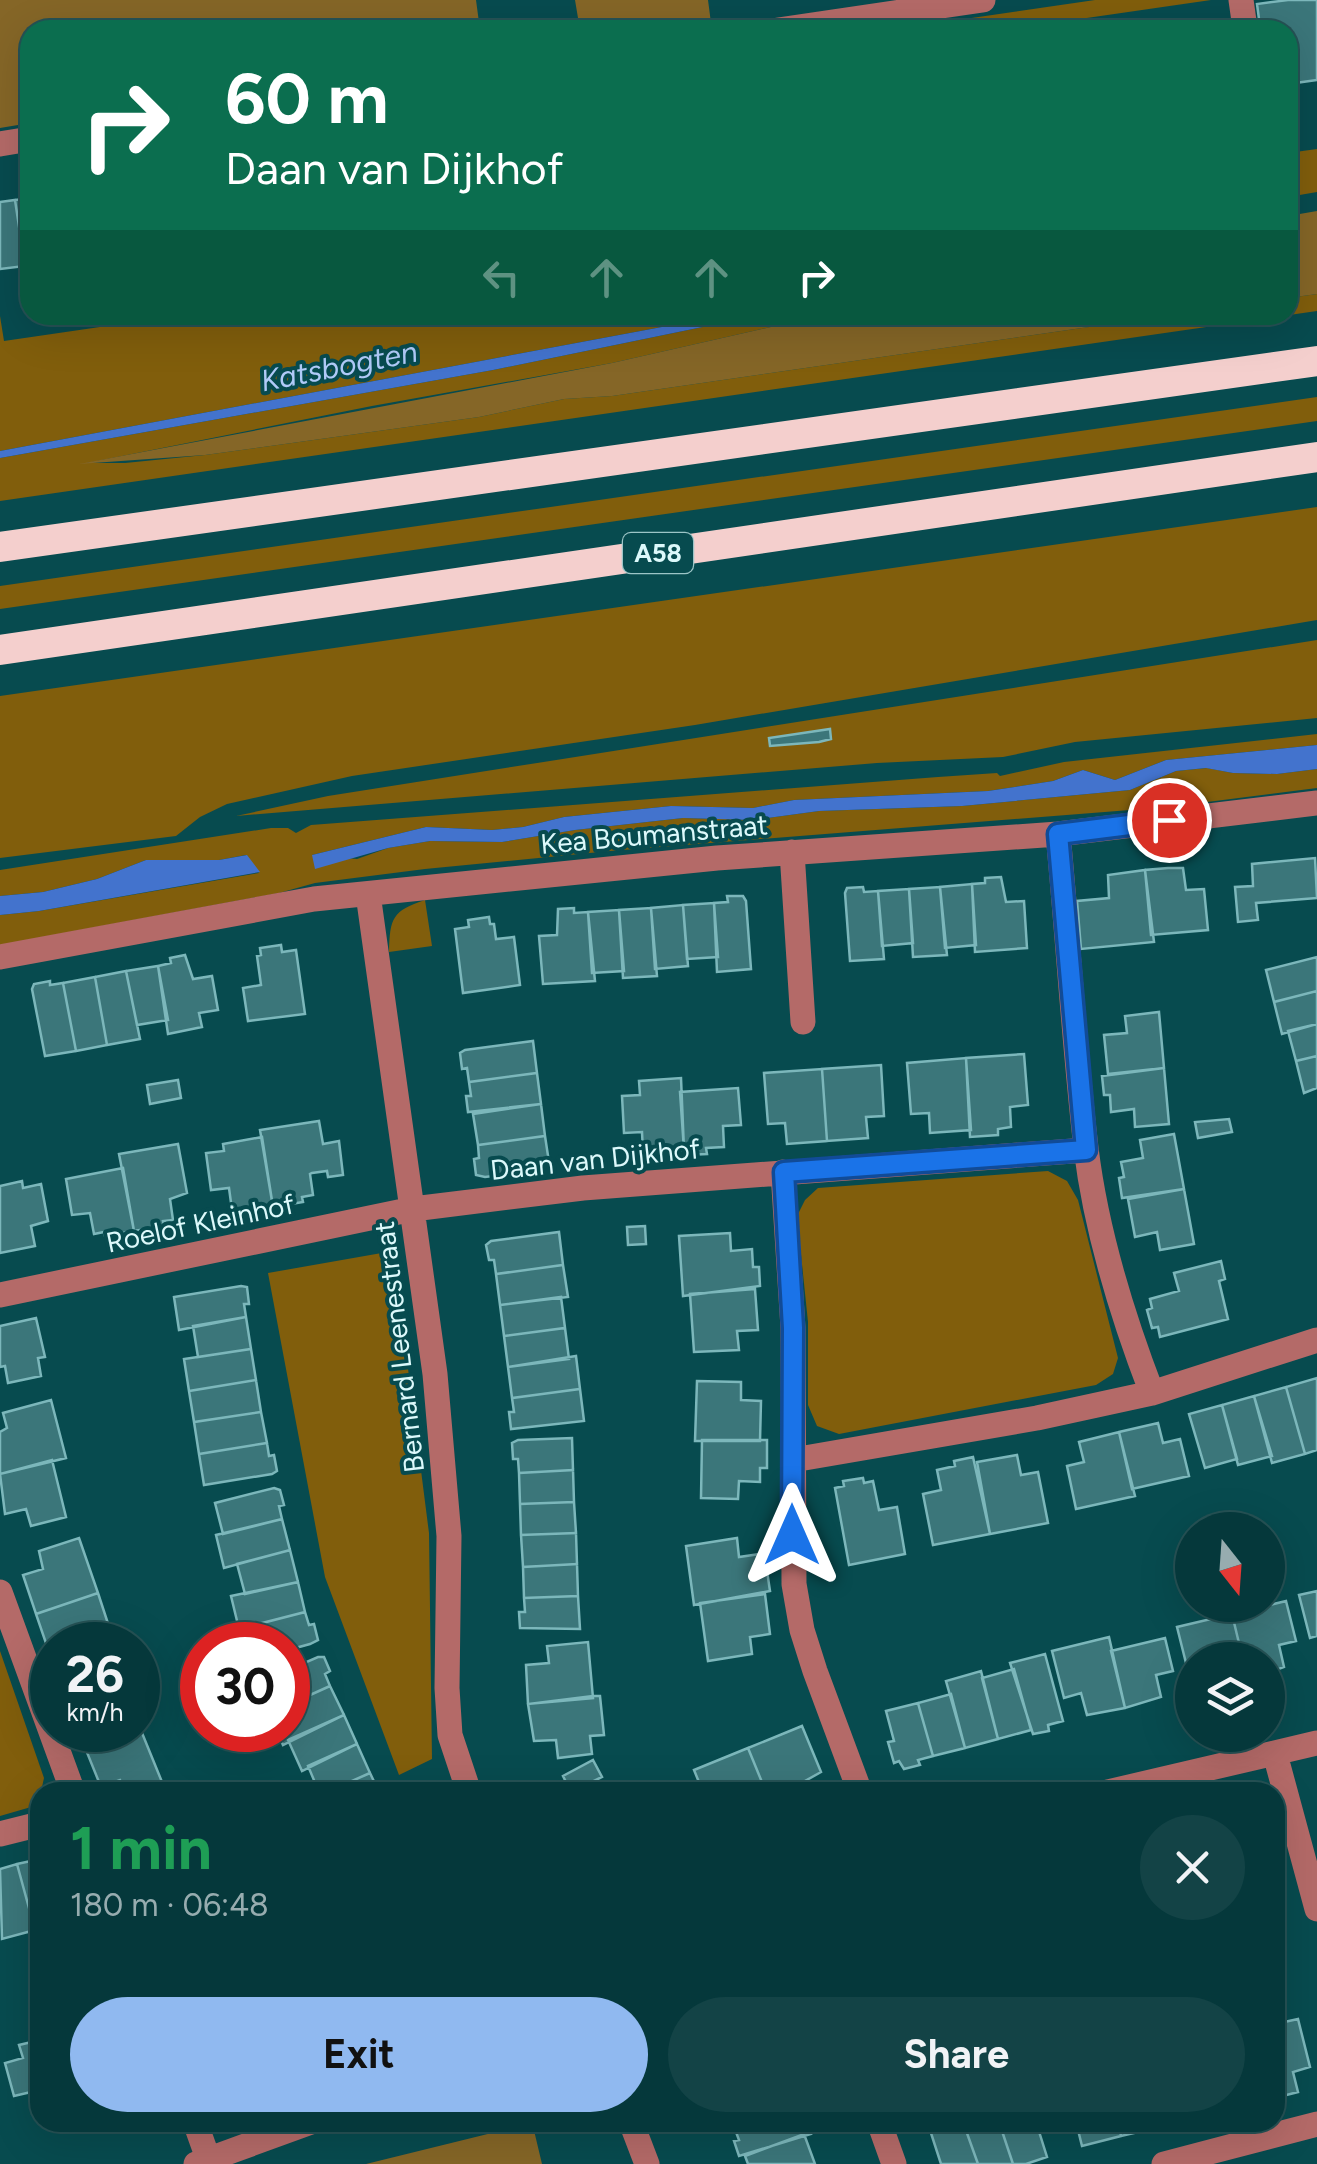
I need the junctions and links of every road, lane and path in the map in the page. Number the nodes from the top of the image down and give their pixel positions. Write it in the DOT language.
graph roads {
  1 [pos="983,0"];
  2 [pos="931,4"];
  3 [pos="851,20"];
  4 [pos="1317,361"];
  5 [pos="1317,457"];
  6 [pos="0,547"];
  7 [pos="0,650"];
  8 [pos="1317,803"];
  9 [pos="1058,834"];
  10 [pos="792,852"];
  11 [pos="368,894"];
  12 [pos="0,957"];
  13 [pos="803,1022"];
  14 [pos="1086,1150"];
  15 [pos="784,1172"];
  16 [pos="413,1209"];
  17 [pos="0,1295"];
  18 [pos="1317,1340"];
  19 [pos="1152,1392"];
  20 [pos="793,1460"];
  21 [pos="0,1592"];
  22 [pos="1317,1743"];
  23 [pos="1275,1754"];
  24 [pos="70,1782"];
  25 [pos="466,1782"];
  26 [pos="856,1782"];
  27 [pos="1152,1782"];
  28 [pos="1283,1782"];
  29 [pos="1285,1791"];
  30 [pos="30,1826"];
  31 [pos="0,1834"];
  32 [pos="1317,1909"];
  33 [pos="1317,2124"];
  34 [pos="197,2132"];
  35 [pos="284,2132"];
  36 [pos="634,2132"];
  37 [pos="883,2132"];
  38 [pos="202,2162"];
  39 [pos="647,2164"];
  40 [pos="894,2164"];
  41 [pos="1164,2164"];
  1 -- 2 [label="street"];
  2 -- 3 [label="street"];
  4 -- 6 [label="highway"];
  5 -- 7 [label="highway, A58"];
  8 -- 9 [label="street, Kea Boumanstraat"];
  9 -- 10 [label="street, Kea Boumanstraat"];
  9 -- 14 [label="street"];
  10 -- 11 [label="street, Kea Boumanstraat"];
  10 -- 13 [label="street"];
  11 -- 12 [label="street, Kea Boumanstraat"];
  11 -- 16 [label="street, Bernard Leenestraat"];
  14 -- 15 [label="street, Daan van Dijkhof"];
  14 -- 19 [label="street"];
  15 -- 16 [label="street, Daan van Dijkhof"];
  15 -- 20 [label="street"];
  16 -- 17 [label="street, Roelof Kleinhof"];
  16 -- 25 [label="street, Bernard Leenestraat"];
  18 -- 19 [label="street"];
  19 -- 20 [label="street"];
  20 -- 26 [label="street"];
  21 -- 24 [label="street"];
  22 -- 23 [label="street"];
  23 -- 27 [label="street"];
  23 -- 28 [label="street"];
  29 -- 32 [label="street"];
  30 -- 31 [label="street"];
  33 -- 41 [label="street"];
  34 -- 38 [label="street"];
  35 -- 38 [label="street"];
  36 -- 39 [label="street"];
  37 -- 40 [label="street"];
}
